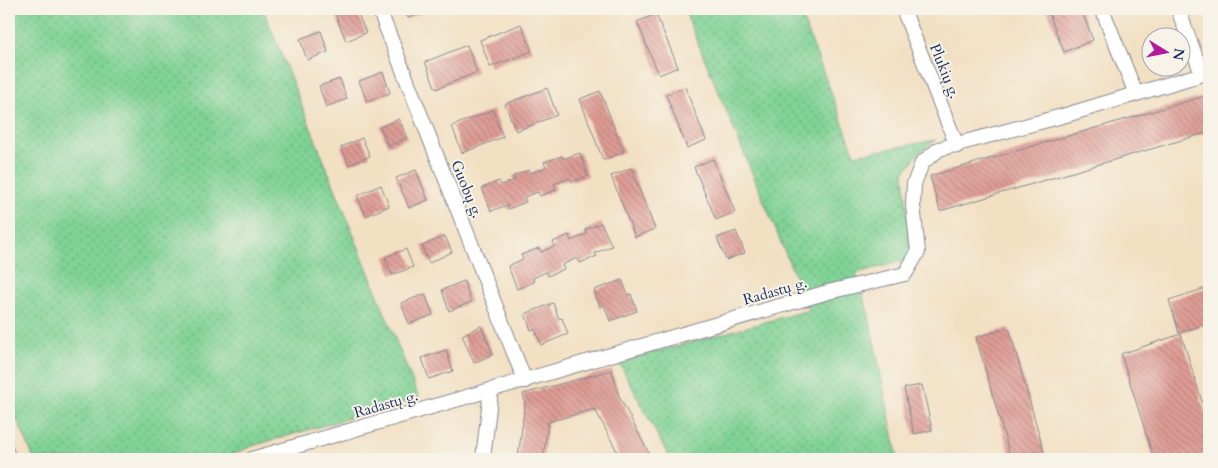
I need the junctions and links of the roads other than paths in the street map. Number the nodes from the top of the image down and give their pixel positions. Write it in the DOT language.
graph roads {
  1 [pos="379,9"];
  2 [pos="903,9"];
  3 [pos="1102,9"];
  4 [pos="1178,9"];
  5 [pos="1205,73"];
  6 [pos="1136,94"];
  7 [pos="957,146"];
  8 [pos="525,381"];
  9 [pos="491,390"];
  10 [pos="252,459"];
  11 [pos="483,459"];
  1 -- 8 [label="street, Guobų g."];
  2 -- 7 [label="street, Plukių g."];
  3 -- 6 [label="street"];
  4 -- 5 [label="street"];
  5 -- 6 [label="street, Radastų g."];
  6 -- 7 [label="street, Radastų g."];
  7 -- 8 [label="street, Radastų g."];
  8 -- 9 [label="street, Radastų g."];
  9 -- 10 [label="street, Radastų g."];
  9 -- 11 [label="street"];
}
